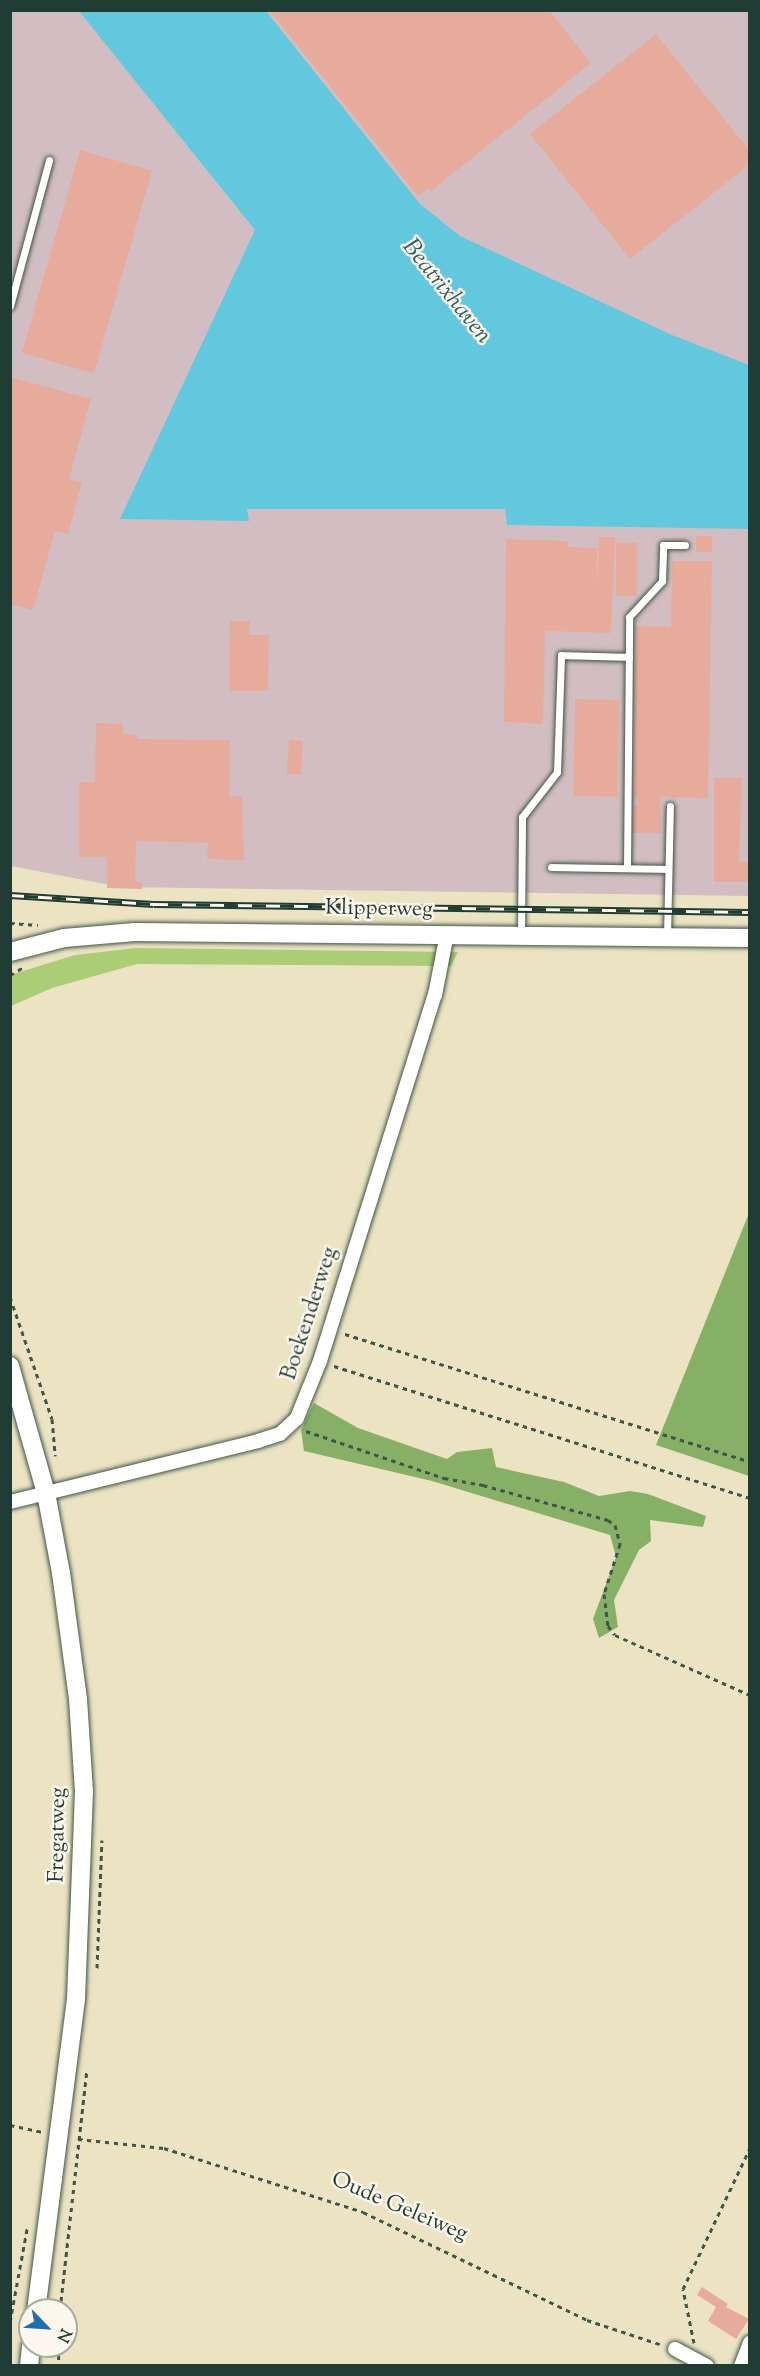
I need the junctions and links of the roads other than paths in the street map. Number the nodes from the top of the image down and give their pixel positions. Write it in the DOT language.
graph roads {
  1 [pos="49,160"];
  2 [pos="10,306"];
  3 [pos="685,545"];
  4 [pos="629,657"];
  5 [pos="670,806"];
  6 [pos="551,867"];
  7 [pos="627,868"];
  8 [pos="668,869"];
  9 [pos="447,934"];
  10 [pos="520,935"];
  11 [pos="667,936"];
  12 [pos="750,938"];
  13 [pos="10,952"];
  14 [pos="10,1366"];
  15 [pos="46,1493"];
  16 [pos="10,1503"];
  17 [pos="37,2298"];
  18 [pos="750,2343"];
  19 [pos="675,2349"];
  20 [pos="703,2363"];
  21 [pos="741,2366"];
  1 -- 2 [label="lane"];
  3 -- 4 [label="lane"];
  4 -- 7 [label="lane"];
  4 -- 10 [label="lane"];
  5 -- 8 [label="lane"];
  6 -- 7 [label="lane"];
  7 -- 8 [label="lane"];
  8 -- 11 [label="lane"];
  9 -- 10 [label="street, Klipperweg"];
  9 -- 13 [label="street, Klipperweg"];
  9 -- 15 [label="street, Boekenderweg"];
  10 -- 11 [label="street, Klipperweg"];
  11 -- 12 [label="street, Klipperweg"];
  14 -- 15 [label="street, Fregatweg"];
  15 -- 16 [label="street, Boekenderweg"];
  15 -- 17 [label="street, Fregatweg"];
  18 -- 21 [label="street"];
  19 -- 20 [label="street"];
}
